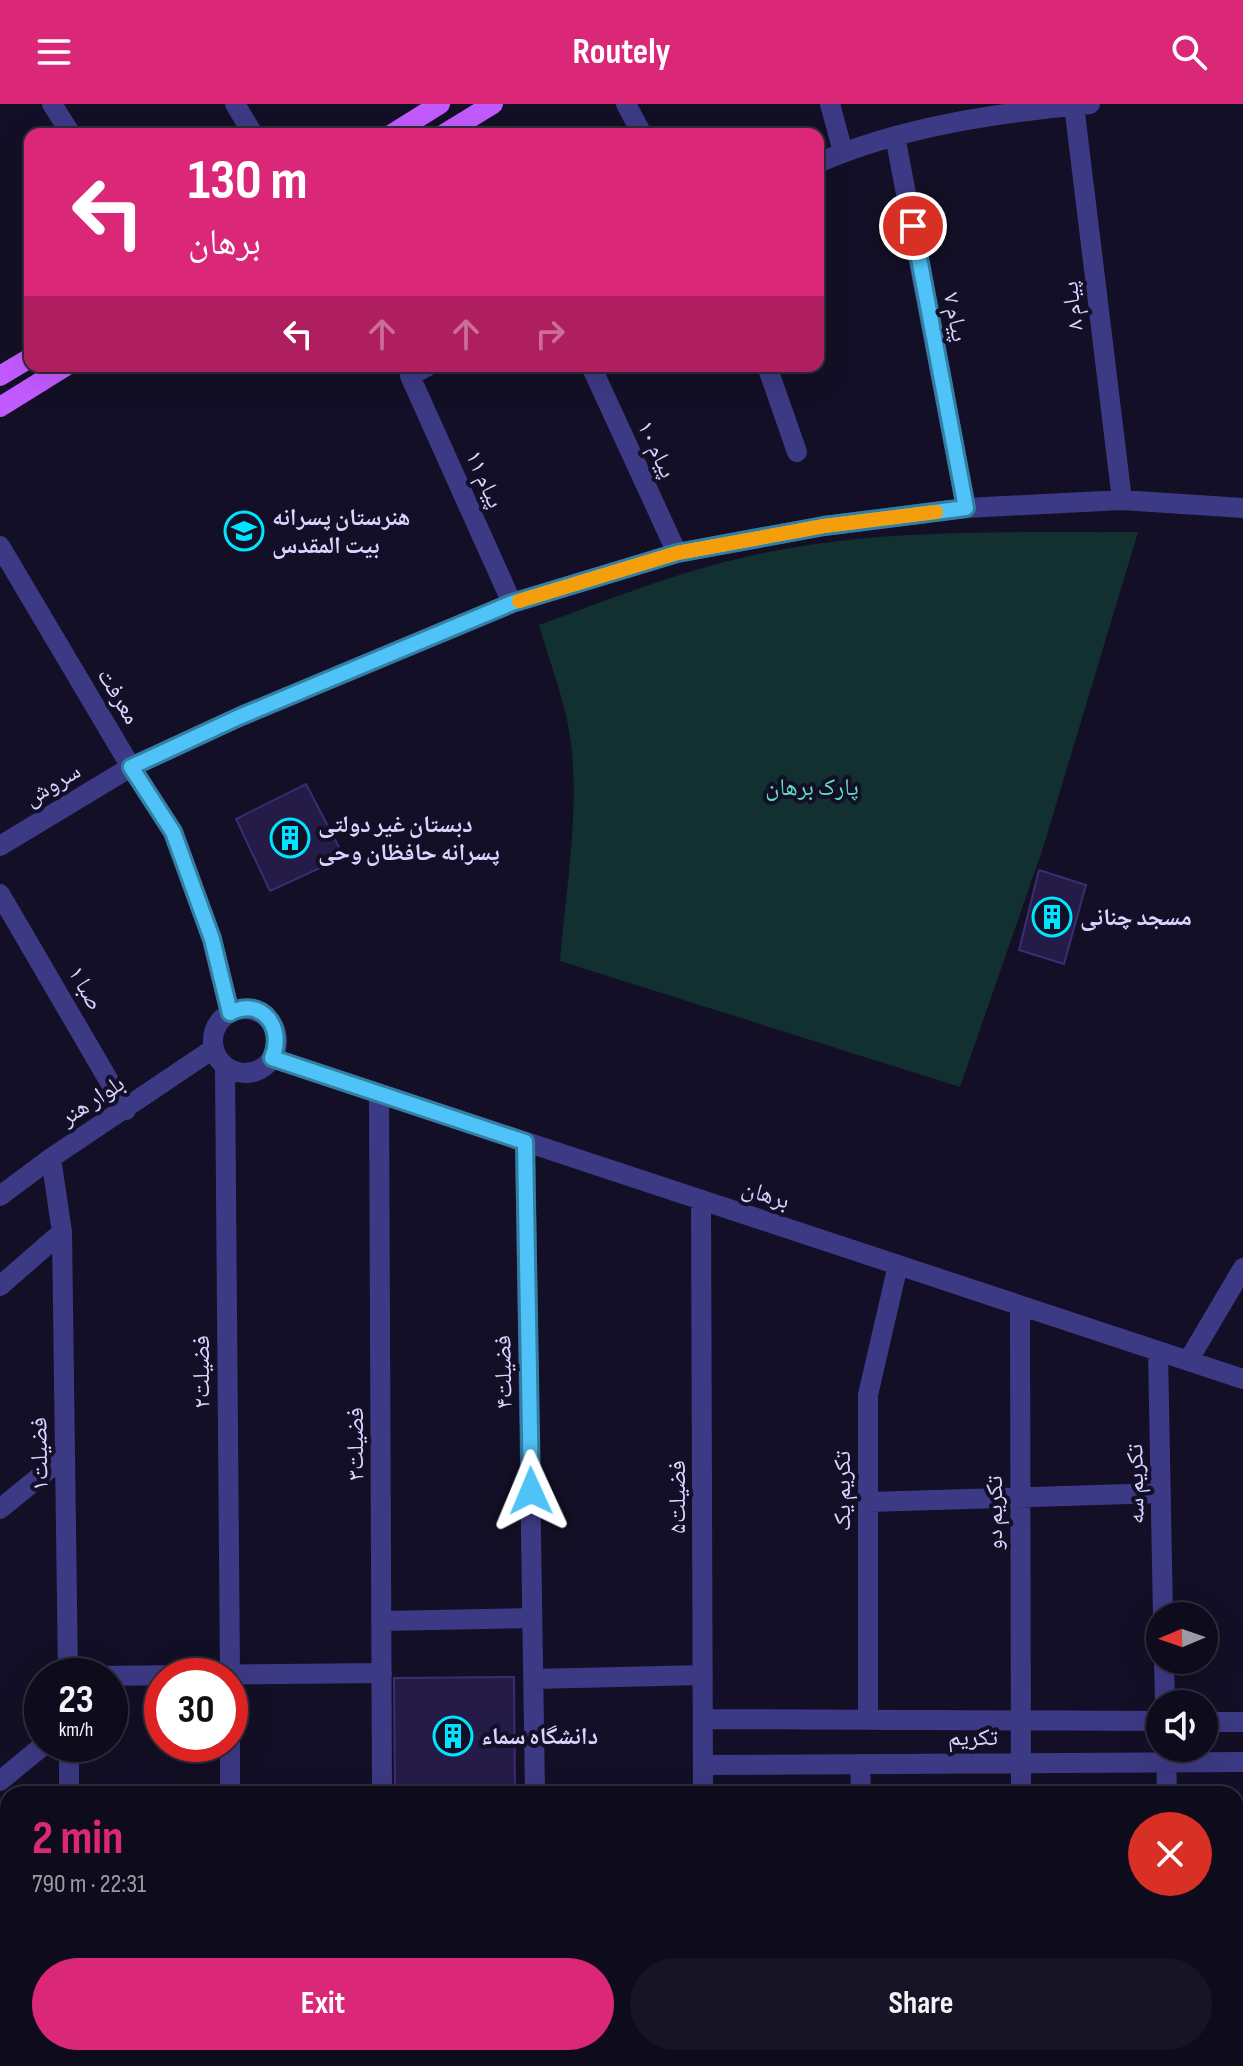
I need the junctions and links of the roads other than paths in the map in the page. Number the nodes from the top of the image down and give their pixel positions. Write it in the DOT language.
graph roads {
  1 [pos="52,104"];
  2 [pos="235,104"];
  3 [pos="440,104"];
  4 [pos="493,104"];
  5 [pos="626,104"];
  6 [pos="830,104"];
  7 [pos="1082,105"];
  8 [pos="979,111"];
  9 [pos="67,128"];
  10 [pos="249,128"];
  11 [pos="402,128"];
  12 [pos="454,128"];
  13 [pos="639,128"];
  14 [pos="895,136"];
  15 [pos="843,152"];
  16 [pos="824,160"];
  17 [pos="24,362"];
  18 [pos="56,372"];
  19 [pos="419,372"];
  20 [pos="594,372"];
  21 [pos="769,372"];
  22 [pos="0,376"];
  23 [pos="0,407"];
  24 [pos="797,452"];
  25 [pos="1122,500"];
  26 [pos="966,508"];
  27 [pos="1243,508"];
  28 [pos="0,546"];
  29 [pos="677,553"];
  30 [pos="512,603"];
  31 [pos="131,767"];
  32 [pos="0,846"];
  33 [pos="0,894"];
  34 [pos="230,1013"];
  35 [pos="213,1049"];
  36 [pos="272,1058"];
  37 [pos="225,1067"];
  38 [pos="379,1093"];
  39 [pos="126,1110"];
  40 [pos="525,1142"];
  41 [pos="51,1158"];
  42 [pos="1,1194"];
  43 [pos="701,1200"];
  44 [pos="62,1232"];
  45 [pos="898,1265"];
  46 [pos="1243,1268"];
  47 [pos="0,1286"];
  48 [pos="1020,1306"];
  49 [pos="1158,1351"];
  50 [pos="1188,1361"];
  51 [pos="1243,1379"];
  52 [pos="65,1456"];
  53 [pos="1161,1493"];
  54 [pos="1020,1497"];
  55 [pos="868,1502"];
  56 [pos="0,1509"];
  57 [pos="1163,1602"];
  58 [pos="532,1618"];
  59 [pos="381,1621"];
  60 [pos="68,1658"];
  61 [pos="230,1658"];
  62 [pos="382,1673"];
  63 [pos="703,1675"];
  64 [pos="248,1676"];
  65 [pos="533,1679"];
  66 [pos="703,1719"];
  67 [pos="868,1719"];
  68 [pos="1021,1720"];
  69 [pos="1146,1721"];
  70 [pos="1218,1722"];
  71 [pos="1243,1722"];
  72 [pos="1146,1756"];
  73 [pos="1218,1760"];
  74 [pos="24,1761"];
  75 [pos="69,1762"];
  76 [pos="230,1762"];
  77 [pos="1166,1762"];
  78 [pos="1243,1762"];
  79 [pos="1021,1763"];
  80 [pos="860,1764"];
  81 [pos="703,1765"];
  82 [pos="0,1781"];
  83 [pos="69,1786"];
  84 [pos="230,1786"];
  85 [pos="382,1786"];
  86 [pos="535,1786"];
  87 [pos="703,1786"];
  88 [pos="861,1786"];
  89 [pos="1021,1786"];
  90 [pos="1167,1786"];
  1 -- 9 [label="street"];
  2 -- 10 [label="street"];
  3 -- 11 [label="main road"];
  4 -- 12 [label="main road"];
  5 -- 13 [label="street"];
  6 -- 15 [label="street"];
  7 -- 8 [label="street"];
  7 -- 25 [label="street, پیام ۸"];
  8 -- 14 [label="street"];
  14 -- 15 [label="street"];
  14 -- 26 [label="street, پیام ۷"];
  15 -- 16 [label="street"];
  17 -- 22 [label="main road"];
  18 -- 23 [label="main road"];
  19 -- 30 [label="street, پیام ۱۱"];
  20 -- 29 [label="street, پیام ۱۰"];
  21 -- 24 [label="street"];
  25 -- 26 [label="street, سروش"];
  25 -- 27 [label="street, سروش"];
  26 -- 29 [label="street, سروش"];
  28 -- 31 [label="street, معرفت"];
  29 -- 30 [label="street, سروش"];
  30 -- 31 [label="street, سروش"];
  31 -- 32 [label="street, سروش"];
  31 -- 34 [label="street, معرفت"];
  33 -- 39 [label="street, صبا ۱"];
  34 -- 35 [label="street"];
  34 -- 36 [label="street"];
  35 -- 37 [label="street"];
  35 -- 39 [label="street, بلوار هنر"];
  36 -- 37 [label="street"];
  36 -- 38 [label="street, برهان"];
  37 -- 61 [label="street, فضیلت۲"];
  38 -- 40 [label="street, برهان"];
  38 -- 59 [label="street, فضیلت۳"];
  39 -- 41 [label="street, بلوار هنر"];
  40 -- 43 [label="street, برهان"];
  40 -- 58 [label="street, فضیلت۴"];
  41 -- 42 [label="street, بلوار هنر"];
  41 -- 44 [label="street, فضیلت۱"];
  43 -- 45 [label="street, برهان"];
  43 -- 63 [label="street, فضیلت۵"];
  44 -- 47 [label="street"];
  44 -- 52 [label="street, فضیلت۱"];
  45 -- 48 [label="street, برهان"];
  45 -- 55 [label="street, تکریم یک"];
  46 -- 50 [label="street"];
  48 -- 49 [label="street, برهان"];
  48 -- 54 [label="street, تکریم دو"];
  49 -- 50 [label="street, برهان"];
  49 -- 53 [label="street, تکریم سه"];
  50 -- 51 [label="street, برهان"];
  52 -- 56 [label="street"];
  52 -- 60 [label="street, فضیلت۱"];
  53 -- 54 [label="street"];
  53 -- 57 [label="street, تکریم سه"];
  54 -- 55 [label="street"];
  54 -- 68 [label="street, تکریم دو"];
  55 -- 67 [label="street, تکریم یک"];
  58 -- 59 [label="street"];
  58 -- 65 [label="street, فضیلت۴"];
  59 -- 62 [label="street, فضیلت۳"];
  62 -- 64 [label="street"];
  62 -- 85 [label="street, فضیلت۳"];
  63 -- 65 [label="street"];
  63 -- 66 [label="street, فضیلت۵"];
  65 -- 86 [label="street, فضیلت۴"];
  66 -- 67 [label="street, تکریم"];
  66 -- 81 [label="street, فضیلت۵"];
  67 -- 68 [label="street, تکریم"];
  68 -- 69 [label="street, تکریم"];
  68 -- 79 [label="street, تکریم دو"];
  70 -- 71 [label="street"];
  72 -- 79 [label="street, تکریم"];
  73 -- 78 [label="street, تکریم"];
  74 -- 82 [label="street"];
  75 -- 83 [label="street"];
  76 -- 84 [label="street"];
  77 -- 90 [label="street"];
  79 -- 80 [label="street, تکریم"];
  79 -- 89 [label="street, تکریم دو"];
  80 -- 81 [label="street, تکریم"];
  80 -- 88 [label="street"];
  81 -- 87 [label="street, فضیلت۵"];
}
